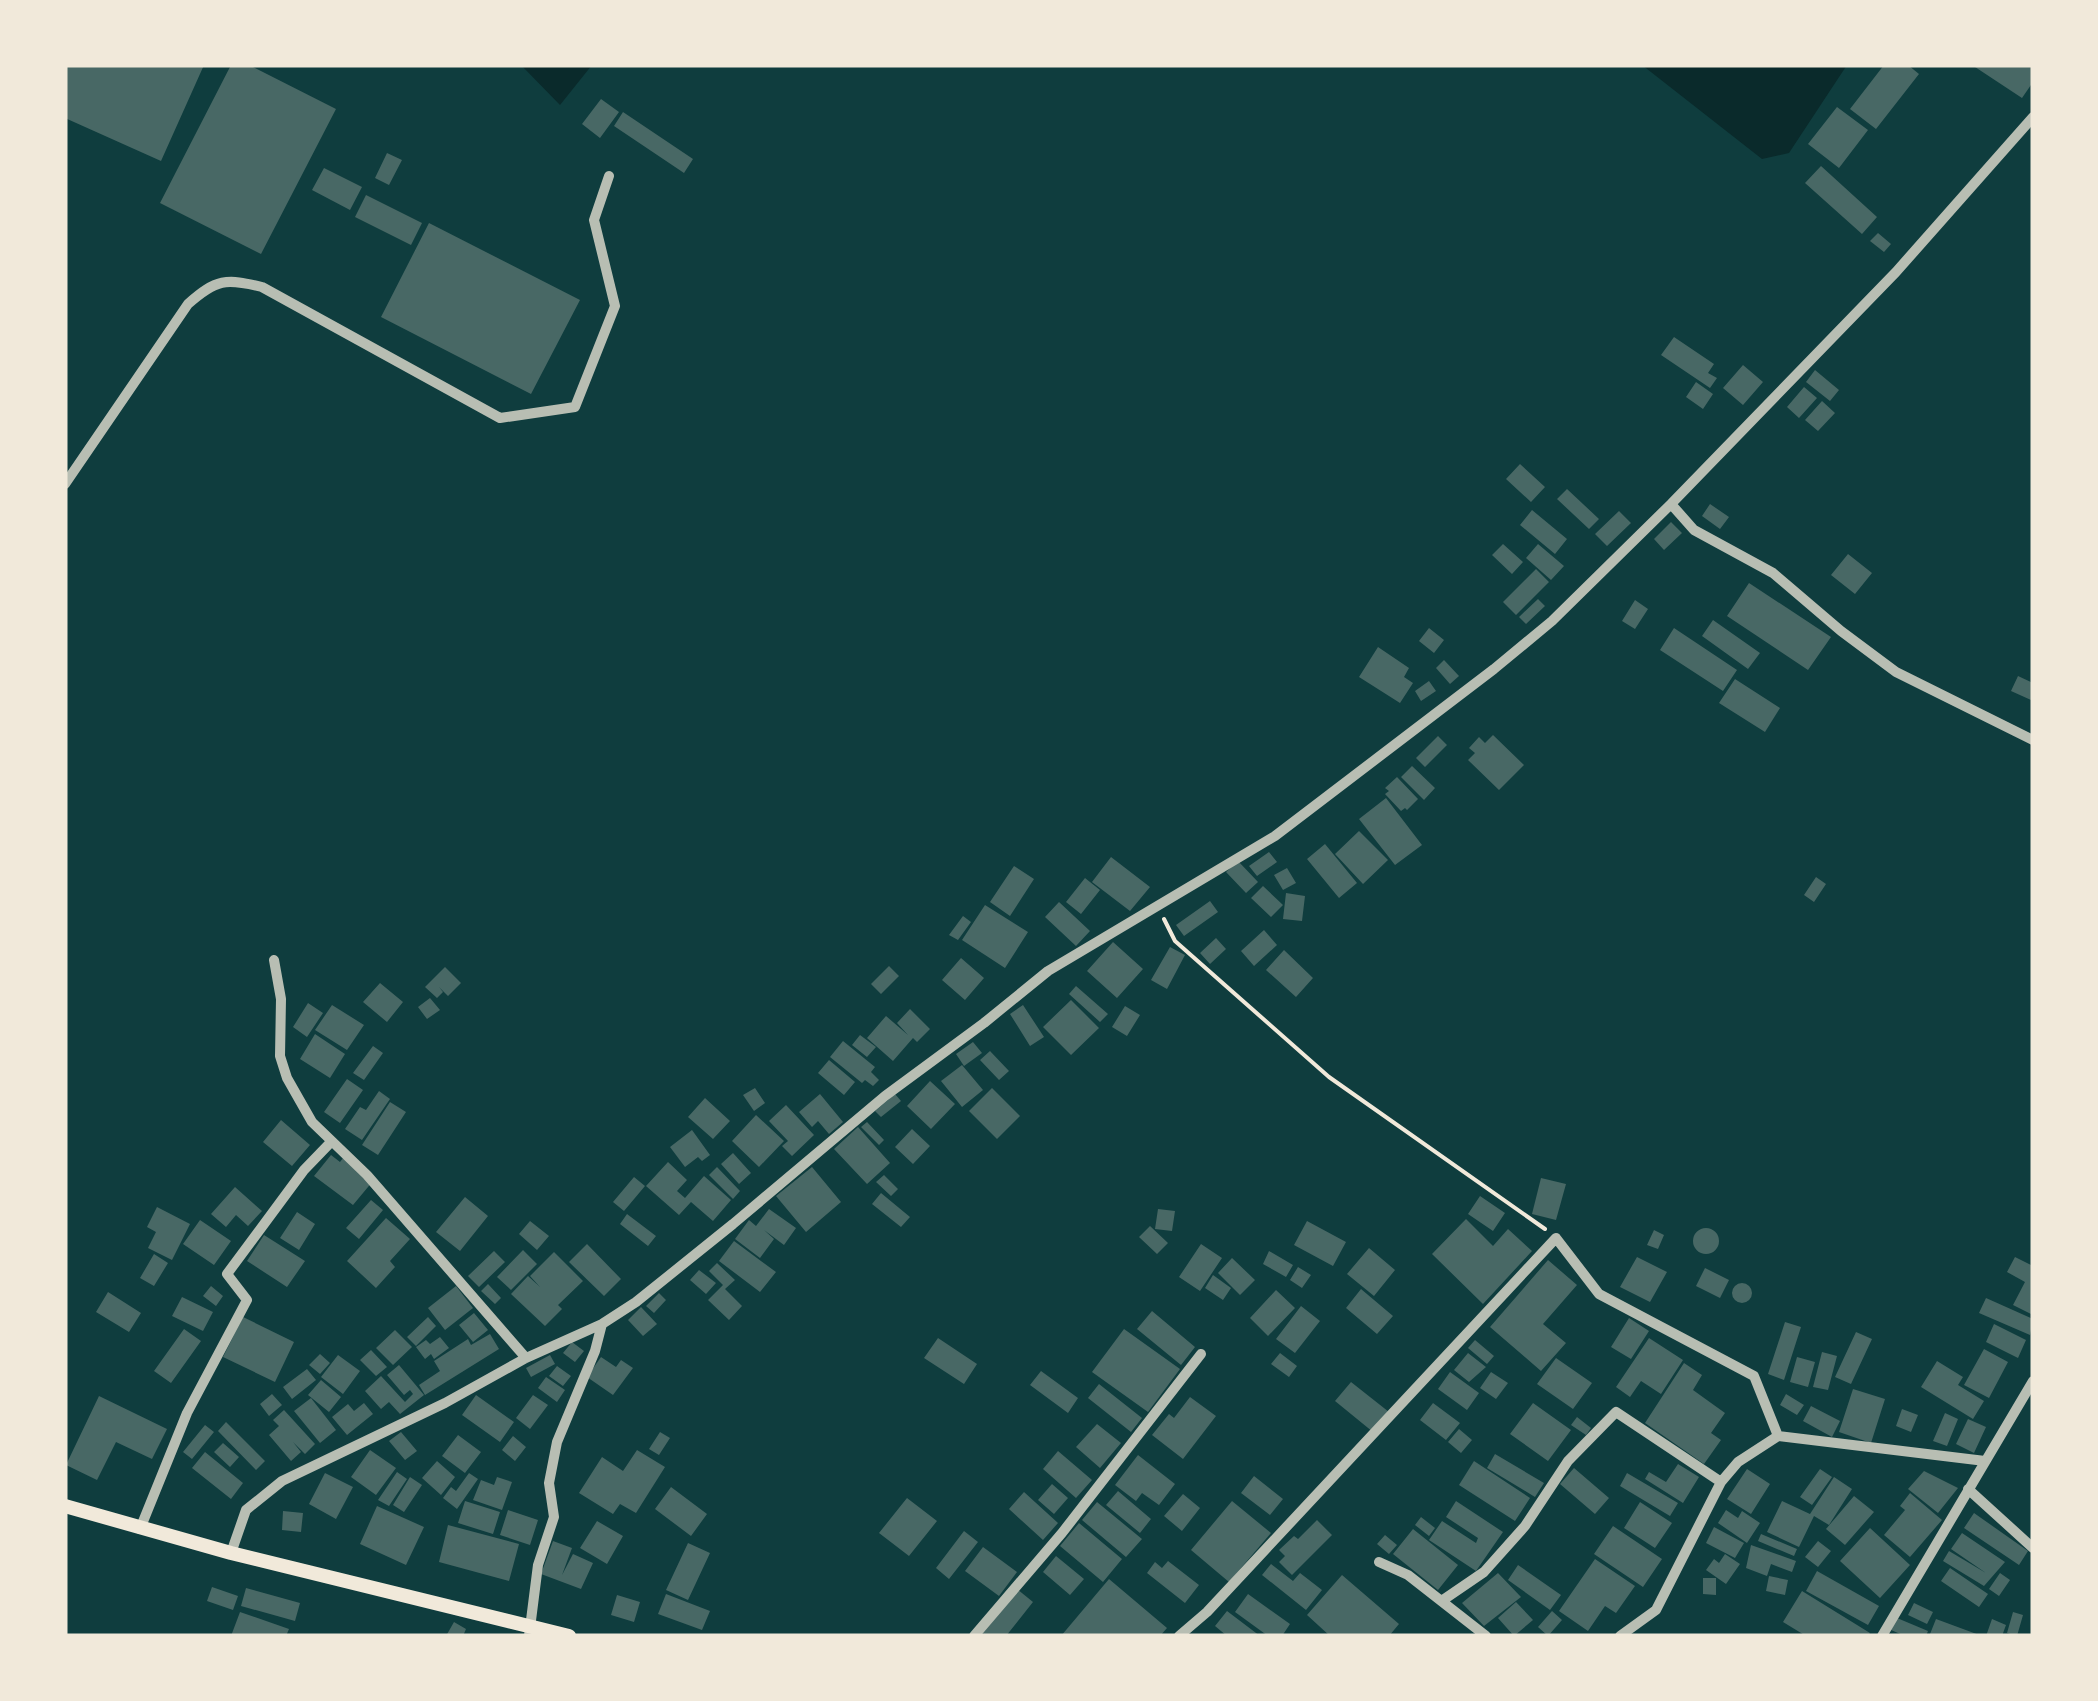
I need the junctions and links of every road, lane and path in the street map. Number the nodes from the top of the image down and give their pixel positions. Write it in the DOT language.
graph roads {
  1 [pos="2033,117"];
  2 [pos="608,176"];
  3 [pos="65,484"];
  4 [pos="1670,504"];
  5 [pos="2033,740"];
  6 [pos="1158,905"];
  7 [pos="274,960"];
  8 [pos="331,1142"];
  9 [pos="1556,1238"];
  10 [pos="602,1324"];
  11 [pos="1202,1354"];
  12 [pos="526,1358"];
  13 [pos="2033,1381"];
  14 [pos="1778,1436"];
  15 [pos="1985,1461"];
  16 [pos="1720,1482"];
  17 [pos="1968,1490"];
  18 [pos="65,1506"];
  19 [pos="140,1530"];
  20 [pos="2033,1548"];
  21 [pos="231,1553"];
  22 [pos="1379,1562"];
  23 [pos="1443,1600"];
  24 [pos="529,1631"];
  25 [pos="569,1636"];
  26 [pos="974,1636"];
  27 [pos="1179,1636"];
  28 [pos="1486,1636"];
  29 [pos="1620,1636"];
  30 [pos="1882,1636"];
  1 -- 4 [label="street"];
  2 -- 3 [label="street"];
  4 -- 5 [label="street"];
  4 -- 6 [label="street"];
  6 -- 9 [label="path"];
  6 -- 10 [label="street"];
  7 -- 8 [label="street"];
  8 -- 12 [label="street"];
  8 -- 19 [label="street"];
  9 -- 14 [label="street"];
  9 -- 27 [label="street"];
  10 -- 12 [label="street"];
  10 -- 24 [label="street"];
  11 -- 26 [label="street"];
  12 -- 21 [label="street"];
  13 -- 15 [label="street"];
  14 -- 15 [label="street"];
  14 -- 16 [label="street"];
  15 -- 17 [label="street"];
  16 -- 23 [label="street"];
  16 -- 29 [label="street"];
  17 -- 20 [label="street"];
  17 -- 30 [label="street"];
  18 -- 19 [label="main road"];
  19 -- 21 [label="main road"];
  21 -- 24 [label="main road"];
  22 -- 23 [label="street"];
  23 -- 28 [label="street"];
  24 -- 25 [label="main road"];
}
